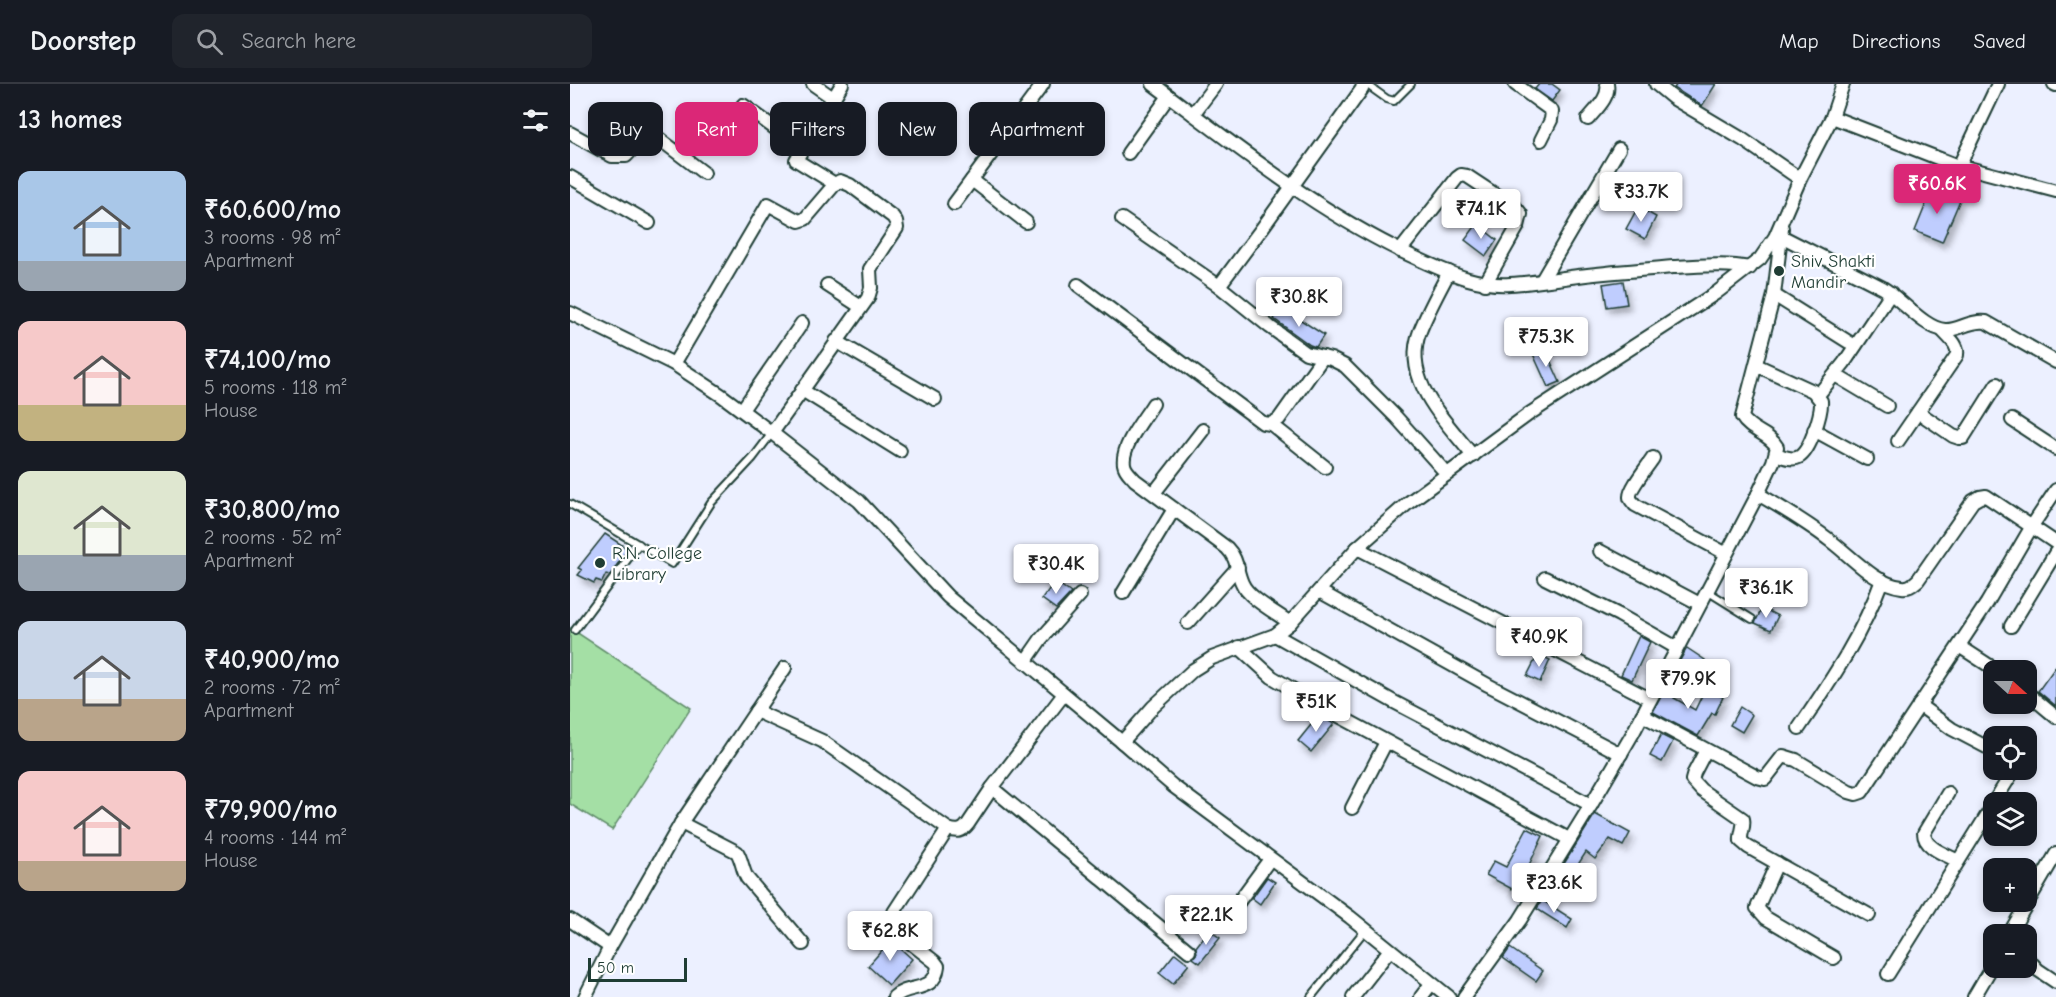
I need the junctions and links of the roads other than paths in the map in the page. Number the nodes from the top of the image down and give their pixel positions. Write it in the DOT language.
graph roads {
  1 [pos="813,84"];
  2 [pos="842,84"];
  3 [pos="1042,84"];
  4 [pos="1153,84"];
  5 [pos="1216,84"];
  6 [pos="1364,84"];
  7 [pos="1411,84"];
  8 [pos="1515,84"];
  9 [pos="1606,84"];
  10 [pos="1656,84"];
  11 [pos="1843,84"];
  12 [pos="1998,84"];
  13 [pos="1169,96"];
  14 [pos="833,98"];
  15 [pos="831,102"];
  16 [pos="1193,114"];
  17 [pos="1832,117"];
  18 [pos="1588,119"];
  19 [pos="570,132"];
  20 [pos="1541,140"];
  21 [pos="1619,148"];
  22 [pos="1128,153"];
  23 [pos="798,156"];
  24 [pos="1959,166"];
  25 [pos="704,173"];
  26 [pos="570,177"];
  27 [pos="1800,179"];
  28 [pos="972,180"];
  29 [pos="835,184"];
  30 [pos="1293,187"];
  31 [pos="2056,192"];
  32 [pos="954,204"];
  33 [pos="1122,219"];
  34 [pos="1782,220"];
  35 [pos="1026,222"];
  36 [pos="649,223"];
  37 [pos="1781,236"];
  38 [pos="1400,251"];
  39 [pos="1750,268"];
  40 [pos="1449,272"];
  41 [pos="1542,280"];
  42 [pos="1485,284"];
  43 [pos="827,285"];
  44 [pos="1078,285"];
  45 [pos="1219,285"];
  46 [pos="1891,293"];
  47 [pos="1774,295"];
  48 [pos="861,307"];
  49 [pos="570,313"];
  50 [pos="802,323"];
  51 [pos="1942,330"];
  52 [pos="836,341"];
  53 [pos="1855,346"];
  54 [pos="1323,357"];
  55 [pos="2056,362"];
  56 [pos="674,364"];
  57 [pos="1756,365"];
  58 [pos="1835,375"];
  59 [pos="1997,384"];
  60 [pos="802,390"];
  61 [pos="1818,395"];
  62 [pos="935,399"];
  63 [pos="1153,404"];
  64 [pos="1887,406"];
  65 [pos="742,410"];
  66 [pos="1918,412"];
  67 [pos="2012,420"];
  68 [pos="1271,424"];
  69 [pos="1203,430"];
  70 [pos="1814,430"];
  71 [pos="772,433"];
  72 [pos="1898,441"];
  73 [pos="2056,449"];
  74 [pos="900,451"];
  75 [pos="1776,454"];
  76 [pos="1473,456"];
  77 [pos="1653,458"];
  78 [pos="1867,459"];
  79 [pos="1325,467"];
  80 [pos="1447,474"];
  81 [pos="2056,490"];
  82 [pos="1154,494"];
  83 [pos="1758,494"];
  84 [pos="570,504"];
  85 [pos="1174,508"];
  86 [pos="2032,526"];
  87 [pos="2056,543"];
  88 [pos="639,544"];
  89 [pos="1357,548"];
  90 [pos="1600,551"];
  91 [pos="2056,552"];
  92 [pos="1725,553"];
  93 [pos="1238,567"];
  94 [pos="1545,578"];
  95 [pos="1882,580"];
  96 [pos="1319,591"];
  97 [pos="1707,591"];
  98 [pos="1123,593"];
  99 [pos="1080,595"];
  100 [pos="1700,604"];
  101 [pos="1752,618"];
  102 [pos="1188,623"];
  103 [pos="1290,623"];
  104 [pos="2011,626"];
  105 [pos="575,630"];
  106 [pos="1275,635"];
  107 [pos="1959,646"];
  108 [pos="1239,647"];
  109 [pos="1677,648"];
  110 [pos="1025,662"];
  111 [pos="1983,662"];
  112 [pos="785,668"];
  113 [pos="1064,694"];
  114 [pos="1650,699"];
  115 [pos="2037,701"];
  116 [pos="1919,705"];
  117 [pos="756,711"];
  118 [pos="1642,715"];
  119 [pos="2056,717"];
  120 [pos="1799,728"];
  121 [pos="1122,742"];
  122 [pos="1386,742"];
  123 [pos="1983,745"];
  124 [pos="1706,750"];
  125 [pos="1621,754"];
  126 [pos="992,788"];
  127 [pos="1948,793"];
  128 [pos="1591,805"];
  129 [pos="1352,808"];
  130 [pos="1983,821"];
  131 [pos="681,823"];
  132 [pos="948,829"];
  133 [pos="1569,839"];
  134 [pos="2056,854"];
  135 [pos="1270,859"];
  136 [pos="1958,861"];
  137 [pos="1777,863"];
  138 [pos="1869,915"];
  139 [pos="570,920"];
  140 [pos="1223,923"];
  141 [pos="2017,924"];
  142 [pos="1365,929"];
  143 [pos="803,944"];
  144 [pos="610,947"];
  145 [pos="1189,951"];
  146 [pos="1389,951"];
  147 [pos="1834,958"];
  148 [pos="2037,969"];
  149 [pos="1888,974"];
  150 [pos="1985,978"];
  151 [pos="2056,982"];
  152 [pos="1431,984"];
  153 [pos="585,997"];
  154 [pos="894,997"];
  155 [pos="1311,997"];
  156 [pos="1353,997"];
  157 [pos="1421,997"];
  158 [pos="1449,997"];
  159 [pos="1464,997"];
  160 [pos="1974,997"];
  1 -- 14 [label="street"];
  2 -- 14 [label="street"];
  3 -- 28 [label="street"];
  4 -- 13 [label="street"];
  5 -- 16 [label="street"];
  6 -- 7 [label="lane"];
  6 -- 30 [label="street"];
  8 -- 20 [label="street"];
  9 -- 18 [label="street"];
  10 -- 27 [label="street"];
  11 -- 17 [label="street"];
  12 -- 24 [label="street"];
  13 -- 16 [label="street"];
  13 -- 22 [label="street"];
  14 -- 15 [label="street"];
  16 -- 30 [label="street"];
  17 -- 24 [label="street"];
  17 -- 27 [label="street"];
  19 -- 25 [label="street"];
  21 -- 41 [label="street"];
  23 -- 29 [label="street"];
  24 -- 31 [label="street"];
  26 -- 36 [label="street"];
  27 -- 34 [label="street"];
  28 -- 32 [label="street"];
  28 -- 35 [label="street"];
  29 -- 48 [label="street"];
  29 -- 56 [label="street"];
  30 -- 38 [label="street"];
  30 -- 45 [label="street"];
  33 -- 45 [label="street"];
  34 -- 37 [label="street"];
  34 -- 39 [label="street"];
  37 -- 46 [label="street"];
  37 -- 47 [label="street"];
  38 -- 40 [label="street"];
  38 -- 42 [label="street"];
  39 -- 41 [label="street"];
  39 -- 76 [label="street"];
  40 -- 42 [label="street"];
  40 -- 76 [label="street"];
  41 -- 42 [label="street"];
  43 -- 48 [label="street"];
  44 -- 68 [label="street"];
  45 -- 54 [label="street"];
  46 -- 51 [label="street"];
  46 -- 53 [label="street"];
  47 -- 53 [label="street"];
  47 -- 57 [label="street"];
  48 -- 52 [label="street"];
  49 -- 56 [label="street"];
  50 -- 65 [label="street"];
  51 -- 55 [label="street"];
  51 -- 66 [label="street"];
  52 -- 60 [label="street"];
  52 -- 62 [label="street"];
  53 -- 58 [label="street"];
  54 -- 68 [label="street"];
  54 -- 80 [label="street"];
  56 -- 65 [label="street"];
  57 -- 61 [label="street"];
  57 -- 75 [label="street"];
  58 -- 61 [label="street"];
  58 -- 64 [label="street"];
  59 -- 66 [label="street"];
  60 -- 71 [label="street"];
  60 -- 74 [label="street"];
  61 -- 70 [label="street"];
  63 -- 82 [label="street"];
  65 -- 71 [label="street"];
  66 -- 72 [label="street"];
  67 -- 73 [label="street"];
  68 -- 79 [label="street"];
  69 -- 82 [label="street"];
  70 -- 75 [label="street"];
  70 -- 78 [label="street"];
  71 -- 88 [label="lane"];
  71 -- 110 [label="street"];
  75 -- 83 [label="street"];
  76 -- 80 [label="street"];
  77 -- 92 [label="street"];
  80 -- 89 [label="street"];
  81 -- 86 [label="street"];
  82 -- 85 [label="street"];
  83 -- 92 [label="street"];
  83 -- 95 [label="street"];
  84 -- 88 [label="lane"];
  85 -- 93 [label="street"];
  85 -- 98 [label="street"];
  86 -- 87 [label="street"];
  86 -- 95 [label="street"];
  86 -- 107 [label="street"];
  88 -- 105 [label="lane"];
  89 -- 96 [label="street"];
  89 -- 114 [label="street"];
  90 -- 100 [label="street"];
  91 -- 104 [label="street"];
  92 -- 97 [label="street"];
  93 -- 102 [label="street"];
  93 -- 103 [label="street"];
  94 -- 109 [label="street"];
  95 -- 120 [label="street"];
  96 -- 103 [label="street"];
  96 -- 125 [label="street"];
  97 -- 100 [label="street"];
  97 -- 101 [label="lane"];
  99 -- 110 [label="street"];
  100 -- 109 [label="street"];
  103 -- 106 [label="street"];
  106 -- 108 [label="street"];
  106 -- 128 [label="street"];
  107 -- 111 [label="street"];
  107 -- 116 [label="street"];
  108 -- 121 [label="street"];
  108 -- 122 [label="street"];
  109 -- 114 [label="street"];
  110 -- 113 [label="street"];
  112 -- 117 [label="street"];
  113 -- 121 [label="street"];
  113 -- 126 [label="street"];
  114 -- 118 [label="street"];
  115 -- 119 [label="street"];
  116 -- 123 [label="street"];
  116 -- 124 [label="street"];
  117 -- 131 [label="street"];
  117 -- 132 [label="street"];
  118 -- 124 [label="street"];
  118 -- 125 [label="street"];
  121 -- 135 [label="street"];
  122 -- 129 [label="street"];
  122 -- 133 [label="street"];
  124 -- 137 [label="street"];
  125 -- 128 [label="street"];
  126 -- 132 [label="street"];
  126 -- 145 [label="street"];
  127 -- 136 [label="street"];
  128 -- 133 [label="street"];
  130 -- 136 [label="street"];
  131 -- 143 [label="street"];
  131 -- 144 [label="street"];
  132 -- 154 [label="street"];
  133 -- 159 [label="street"];
  134 -- 141 [label="street"];
  135 -- 140 [label="street"];
  135 -- 142 [label="street"];
  136 -- 149 [label="street"];
  137 -- 138 [label="street"];
  137 -- 147 [label="street"];
  139 -- 144 [label="street"];
  142 -- 146 [label="street"];
  142 -- 155 [label="lane"];
  144 -- 153 [label="street"];
  146 -- 152 [label="street"];
  146 -- 156 [label="street"];
  148 -- 151 [label="street"];
  150 -- 160 [label="street"];
  152 -- 157 [label="street"];
  152 -- 158 [label="street"];
}
